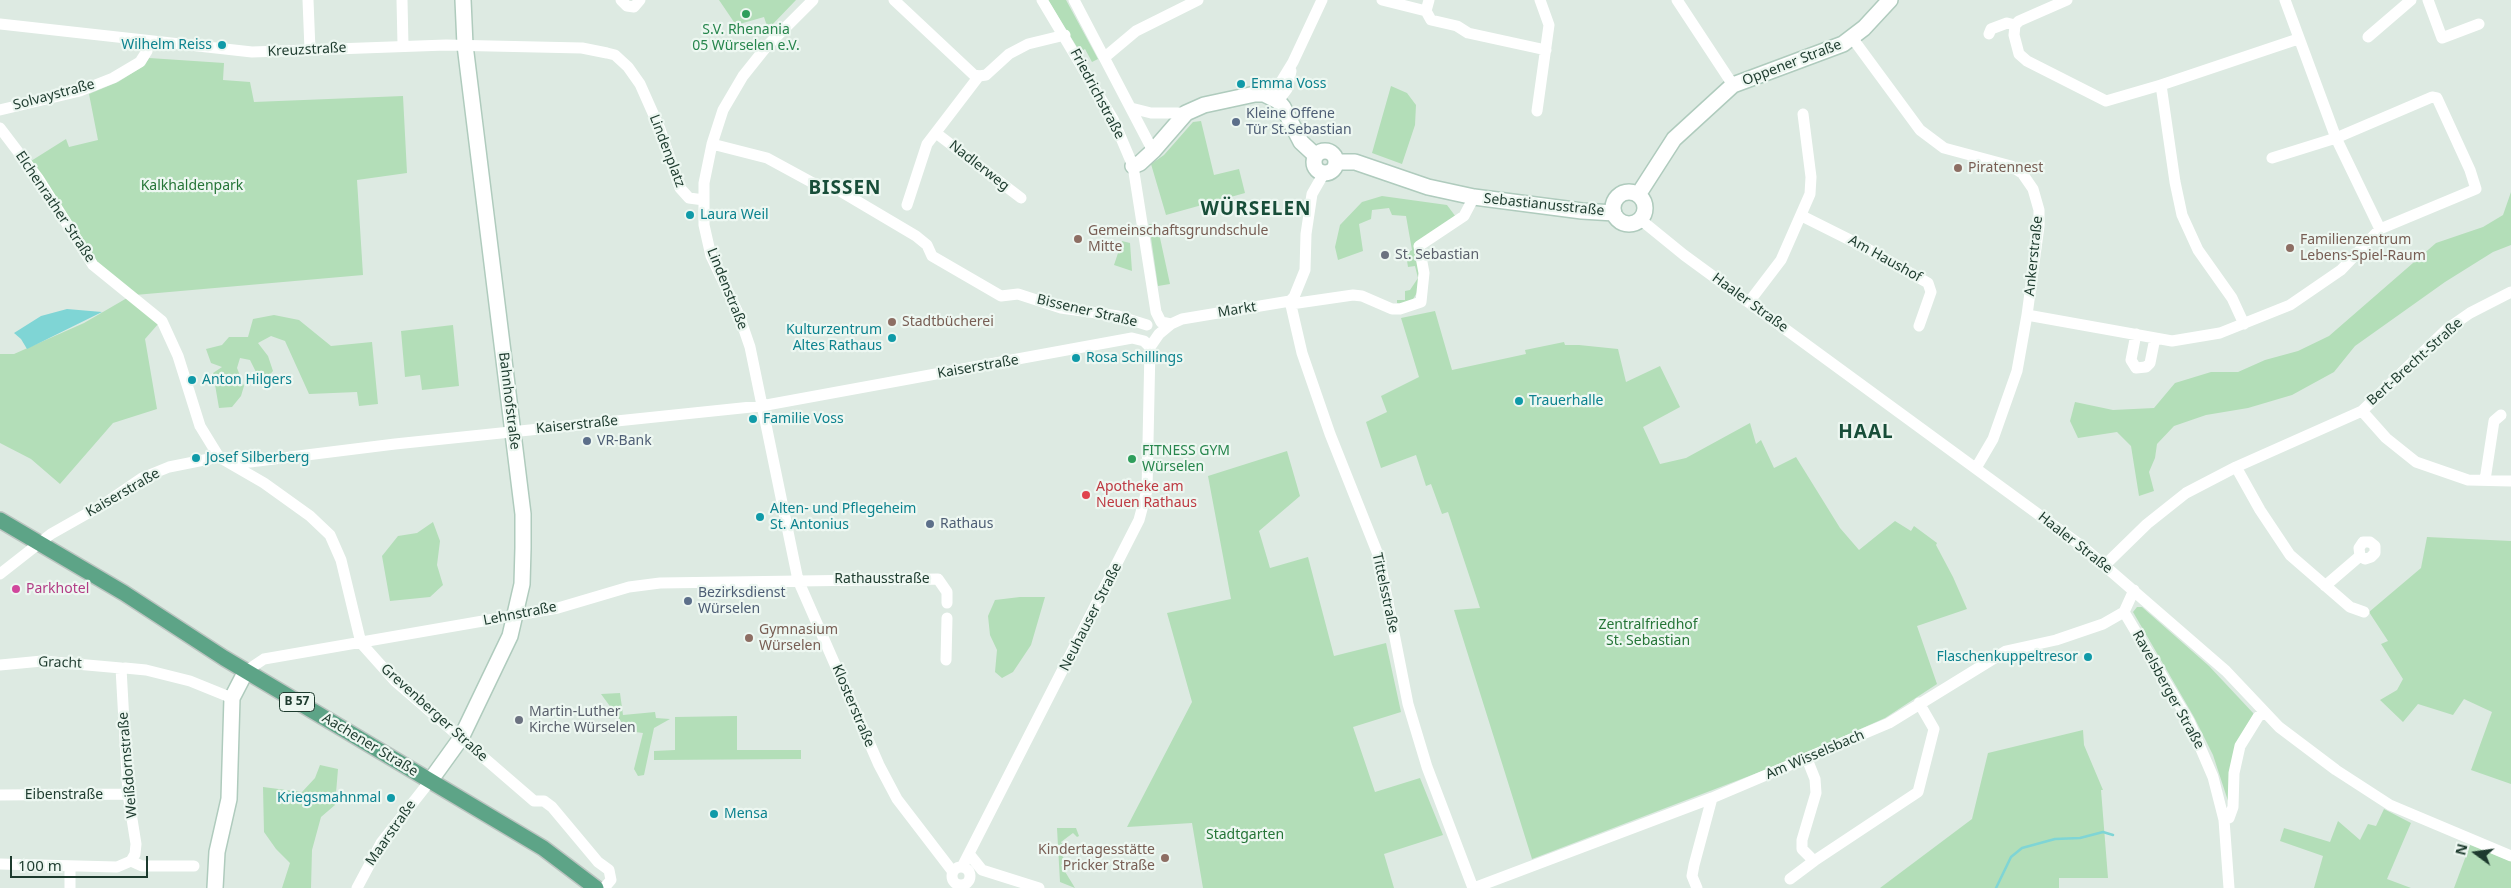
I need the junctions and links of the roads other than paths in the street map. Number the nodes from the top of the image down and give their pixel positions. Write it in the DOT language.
graph roads {
  1 [pos="308,0"];
  2 [pos="402,0"];
  3 [pos="462,0"];
  4 [pos="620,0"];
  5 [pos="640,0"];
  6 [pos="813,0"];
  7 [pos="894,0"];
  8 [pos="1042,0"];
  9 [pos="1074,0"];
  10 [pos="1198,0"];
  11 [pos="1322,0"];
  12 [pos="1540,0"];
  13 [pos="1677,0"];
  14 [pos="1890,0"];
  15 [pos="2066,0"];
  16 [pos="2285,0"];
  17 [pos="2411,0"];
  18 [pos="2428,0"];
  19 [pos="1386,1"];
  20 [pos="1427,6"];
  21 [pos="0,24"];
  22 [pos="2479,24"];
  23 [pos="2015,25"];
  24 [pos="1989,34"];
  25 [pos="1065,35"];
  26 [pos="2368,37"];
  27 [pos="1853,38"];
  28 [pos="2298,39"];
  29 [pos="149,42"];
  30 [pos="403,45"];
  31 [pos="465,45"];
  32 [pos="310,50"];
  33 [pos="1546,50"];
  34 [pos="615,55"];
  35 [pos="1105,57"];
  36 [pos="979,76"];
  37 [pos="1733,85"];
  38 [pos="2162,86"];
  39 [pos="1274,99"];
  40 [pos="1131,108"];
  41 [pos="0,110"];
  42 [pos="1537,111"];
  43 [pos="1186,113"];
  44 [pos="1803,114"];
  45 [pos="0,128"];
  46 [pos="936,133"];
  47 [pos="2336,138"];
  48 [pos="712,144"];
  49 [pos="1153,152"];
  50 [pos="1315,156"];
  51 [pos="2272,158"];
  52 [pos="1336,162"];
  53 [pos="1133,166"];
  54 [pos="1324,173"];
  55 [pos="1638,195"];
  56 [pos="1474,197"];
  57 [pos="1021,198"];
  58 [pos="704,200"];
  59 [pos="907,205"];
  60 [pos="1614,213"];
  61 [pos="1802,216"];
  62 [pos="1641,220"];
  63 [pos="2380,228"];
  64 [pos="2511,292"];
  65 [pos="1290,302"];
  66 [pos="1421,302"];
  67 [pos="1749,302"];
  68 [pos="1156,312"];
  69 [pos="2027,315"];
  70 [pos="1171,324"];
  71 [pos="2244,324"];
  72 [pos="1147,325"];
  73 [pos="1919,326"];
  74 [pos="2136,334"];
  75 [pos="1132,338"];
  76 [pos="2155,338"];
  77 [pos="1150,347"];
  78 [pos="762,406"];
  79 [pos="2362,411"];
  80 [pos="2501,415"];
  81 [pos="512,432"];
  82 [pos="219,457"];
  83 [pos="2236,467"];
  84 [pos="1976,468"];
  85 [pos="2485,480"];
  86 [pos="2511,480"];
  87 [pos="0,520"];
  88 [pos="39,542"];
  89 [pos="2360,556"];
  90 [pos="2105,565"];
  91 [pos="0,574"];
  92 [pos="798,580"];
  93 [pos="2325,586"];
  94 [pos="2134,590"];
  95 [pos="947,603"];
  96 [pos="2124,612"];
  97 [pos="2364,612"];
  98 [pos="516,615"];
  99 [pos="947,618"];
  100 [pos="361,643"];
  101 [pos="946,660"];
  102 [pos="0,665"];
  103 [pos="123,668"];
  104 [pos="246,671"];
  105 [pos="232,698"];
  106 [pos="1919,703"];
  107 [pos="2264,712"];
  108 [pos="461,738"];
  109 [pos="1807,759"];
  110 [pos="430,781"];
  111 [pos="128,794"];
  112 [pos="0,795"];
  113 [pos="1712,798"];
  114 [pos="2224,820"];
  115 [pos="970,855"];
  116 [pos="2511,856"];
  117 [pos="131,861"];
  118 [pos="1814,861"];
  119 [pos="0,864"];
  120 [pos="70,866"];
  121 [pos="194,866"];
  122 [pos="982,870"];
  123 [pos="959,880"];
  124 [pos="1790,880"];
  125 [pos="70,888"];
  126 [pos="215,888"];
  127 [pos="357,888"];
  128 [pos="596,888"];
  129 [pos="604,888"];
  130 [pos="1039,888"];
  131 [pos="1473,888"];
  132 [pos="1697,888"];
  133 [pos="2229,888"];
  1 -- 32 [label="street"];
  2 -- 30 [label="street"];
  3 -- 31 [label="street, Bahnhofstraße"];
  4 -- 5 [label="street"];
  6 -- 48 [label="street, Lindenplatz"];
  7 -- 36 [label="street"];
  8 -- 25 [label="street, Friedrichstraße"];
  9 -- 35 [label="street"];
  10 -- 35 [label="street"];
  11 -- 39 [label="street"];
  12 -- 33 [label="street"];
  13 -- 37 [label="street"];
  14 -- 27 [label="street, Oppener Straße"];
  15 -- 23 [label="street"];
  16 -- 28 [label="street"];
  17 -- 26 [label="street"];
  18 -- 22 [label="street"];
  19 -- 20 [label="street"];
  20 -- 33 [label="street"];
  21 -- 29 [label="street, Kreuzstraße"];
  23 -- 24 [label="street"];
  23 -- 38 [label="street"];
  25 -- 36 [label="street"];
  25 -- 53 [label="street, Friedrichstraße"];
  27 -- 37 [label="street, Oppener Straße"];
  27 -- 69 [label="street, Ankerstraße"];
  28 -- 38 [label="street"];
  28 -- 47 [label="street"];
  29 -- 32 [label="street, Kreuzstraße"];
  29 -- 41 [label="street, Solvaystraße"];
  30 -- 31 [label="street, Kreuzstraße"];
  30 -- 32 [label="street, Kreuzstraße"];
  31 -- 34 [label="street, Kreuzstraße"];
  31 -- 81 [label="street, Bahnhofstraße"];
  33 -- 42 [label="street"];
  34 -- 58 [label="street, Lindenplatz"];
  35 -- 40 [label="street"];
  36 -- 46 [label="street, Nadlerweg"];
  37 -- 55 [label="street, Oppener Straße"];
  38 -- 71 [label="street"];
  39 -- 43 [label="street"];
  39 -- 50 [label="street"];
  40 -- 43 [label="street"];
  40 -- 49 [label="street"];
  43 -- 49 [label="street"];
  44 -- 61 [label="street"];
  45 -- 82 [label="street, Elchenrather Straße"];
  46 -- 57 [label="street, Nadlerweg"];
  46 -- 59 [label="street, Nadlerweg"];
  47 -- 51 [label="street"];
  47 -- 63 [label="street"];
  47 -- 63 [label="street"];
  48 -- 58 [label="street, Lindenplatz"];
  48 -- 72 [label="street, Bissener Straße"];
  49 -- 53 [label="street"];
  50 -- 52 [label="street"];
  50 -- 54 [label="street"];
  52 -- 54 [label="street"];
  52 -- 56 [label="street, Sebastianusstraße"];
  53 -- 68 [label="street, Friedrichstraße"];
  54 -- 65 [label="street"];
  55 -- 60 [label="street"];
  55 -- 62 [label="street"];
  56 -- 60 [label="street, Sebastianusstraße"];
  56 -- 66 [label="street, Sebastianusstraße"];
  58 -- 78 [label="street, Lindenstraße"];
  60 -- 62 [label="street"];
  61 -- 67 [label="street"];
  61 -- 73 [label="street, Am Haushof"];
  62 -- 67 [label="street, Haaler Straße"];
  63 -- 71 [label="street"];
  64 -- 79 [label="street, Bert-Brecht-Straße"];
  65 -- 66 [label="street, Markt"];
  65 -- 70 [label="street, Markt"];
  65 -- 131 [label="street, Tittelsstraße"];
  67 -- 84 [label="street, Haaler Straße"];
  68 -- 70 [label="street"];
  68 -- 72 [label="street"];
  69 -- 74 [label="street"];
  69 -- 84 [label="street, Ankerstraße"];
  70 -- 77 [label="street, Markt"];
  71 -- 76 [label="street"];
  72 -- 75 [label="street"];
  74 -- 76 [label="street"];
  74 -- 76 [label="street"];
  75 -- 77 [label="street"];
  75 -- 78 [label="street, Kaiserstraße"];
  77 -- 115 [label="street, Neuhauser Straße"];
  78 -- 81 [label="street, Kaiserstraße"];
  78 -- 92 [label="street, Klosterstraße"];
  79 -- 83 [label="street, Bert-Brecht-Straße"];
  79 -- 85 [label="street"];
  80 -- 85 [label="street"];
  81 -- 82 [label="street, Kaiserstraße"];
  81 -- 98 [label="street, Bahnhofstraße"];
  82 -- 88 [label="street, Kaiserstraße"];
  82 -- 100 [label="street, Grevenberger Straße"];
  83 -- 90 [label="street, Bert-Brecht-Straße"];
  83 -- 93 [label="street"];
  84 -- 90 [label="street, Haaler Straße"];
  85 -- 86 [label="street"];
  87 -- 88 [label="main road, B 57"];
  88 -- 91 [label="street, Kaiserstraße"];
  88 -- 104 [label="main road, Aachener Straße / B 57"];
  89 -- 93 [label="street"];
  90 -- 94 [label="street, Haaler Straße"];
  92 -- 95 [label="street, Rathausstraße"];
  92 -- 98 [label="street, Lehnstraße"];
  92 -- 123 [label="street, Klosterstraße"];
  93 -- 97 [label="street"];
  94 -- 96 [label="street"];
  94 -- 107 [label="street, Haaler Straße"];
  96 -- 106 [label="street, Am Wisselsbach"];
  96 -- 114 [label="street, Ravelsberger Straße"];
  98 -- 100 [label="street, Lehnstraße"];
  98 -- 108 [label="street, Bahnhofstraße"];
  99 -- 101 [label="street"];
  100 -- 104 [label="street, Lehnstraße"];
  100 -- 108 [label="street, Grevenberger Straße"];
  102 -- 103 [label="street, Gracht"];
  103 -- 105 [label="street, Gracht"];
  103 -- 111 [label="street, Weißdornstraße"];
  104 -- 105 [label="street"];
  104 -- 110 [label="main road, Aachener Straße / B 57"];
  105 -- 126 [label="street"];
  106 -- 109 [label="street, Am Wisselsbach"];
  106 -- 118 [label="street"];
  107 -- 114 [label="street"];
  107 -- 116 [label="street, Haaler Straße"];
  108 -- 110 [label="street, Bahnhofstraße"];
  108 -- 129 [label="street, Grevenberger Straße"];
  109 -- 113 [label="street, Am Wisselsbach"];
  109 -- 118 [label="street"];
  110 -- 127 [label="street, Maarstraße"];
  110 -- 128 [label="main road, Aachener Straße / B 57"];
  111 -- 112 [label="street, Eibenstraße"];
  111 -- 117 [label="street, Weißdornstraße"];
  113 -- 131 [label="street, Am Wisselsbach"];
  113 -- 132 [label="street"];
  114 -- 133 [label="street, Ravelsberger Straße"];
  115 -- 122 [label="street"];
  115 -- 123 [label="street, Neuhauser Straße"];
  117 -- 120 [label="street"];
  117 -- 121 [label="street"];
  118 -- 124 [label="street"];
  119 -- 120 [label="street"];
  120 -- 125 [label="street"];
  122 -- 123 [label="street"];
  122 -- 130 [label="street"];
}
